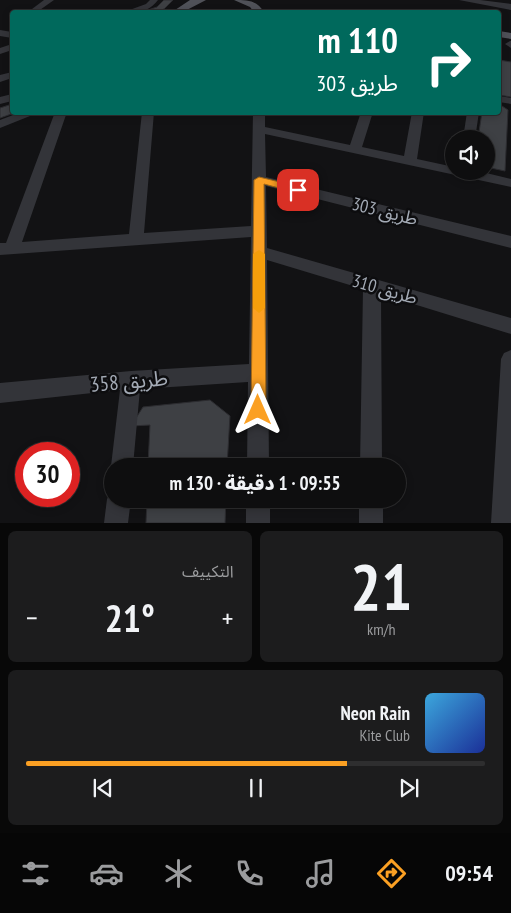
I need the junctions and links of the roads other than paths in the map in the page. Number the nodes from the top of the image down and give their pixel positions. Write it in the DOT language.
graph roads {
  1 [pos="50,0"];
  2 [pos="154,0"];
  3 [pos="201,0"];
  4 [pos="239,0"];
  5 [pos="462,0"];
  6 [pos="508,5"];
  7 [pos="183,6"];
  8 [pos="259,8"];
  9 [pos="35,10"];
  10 [pos="135,10"];
  11 [pos="26,115"];
  12 [pos="60,115"];
  13 [pos="148,115"];
  14 [pos="366,115"];
  15 [pos="418,115"];
  16 [pos="472,115"];
  17 [pos="258,121"];
  18 [pos="0,124"];
  19 [pos="470,130"];
  20 [pos="355,150"];
  21 [pos="410,161"];
  22 [pos="445,168"];
  23 [pos="495,179"];
  24 [pos="259,180"];
  25 [pos="511,183"];
  26 [pos="258,231"];
  27 [pos="136,240"];
  28 [pos="511,242"];
  29 [pos="6,249"];
  30 [pos="259,252"];
  31 [pos="372,285"];
  32 [pos="511,326"];
  33 [pos="511,359"];
  34 [pos="258,372"];
  35 [pos="131,380"];
  36 [pos="0,394"];
  37 [pos="123,458"];
  38 [pos="258,458"];
  39 [pos="371,458"];
  40 [pos="118,508"];
  41 [pos="258,508"];
  42 [pos="371,508"];
  43 [pos="116,523"];
  44 [pos="258,523"];
  45 [pos="371,523"];
  46 [pos="503,523"];
  1 -- 9 [label="street"];
  2 -- 10 [label="street"];
  3 -- 7 [label="main road"];
  4 -- 8 [label="main road"];
  5 -- 6 [label="street"];
  11 -- 18 [label="street"];
  12 -- 29 [label="street"];
  13 -- 27 [label="street"];
  14 -- 20 [label="street"];
  15 -- 21 [label="street"];
  16 -- 19 [label="street"];
  17 -- 20 [label="street"];
  17 -- 24 [label="street"];
  20 -- 21 [label="street"];
  21 -- 22 [label="street"];
  23 -- 25 [label="street"];
  24 -- 26 [label="street"];
  24 -- 28 [label="street, طريق 303"];
  26 -- 27 [label="street"];
  26 -- 30 [label="street"];
  27 -- 29 [label="street"];
  30 -- 31 [label="street, طريق 310"];
  30 -- 34 [label="street"];
  31 -- 32 [label="street, طريق 310"];
  31 -- 39 [label="street"];
  33 -- 46 [label="street"];
  34 -- 35 [label="street, طريق 358"];
  34 -- 38 [label="street"];
  35 -- 36 [label="street, طريق 358"];
  35 -- 37 [label="street"];
  40 -- 43 [label="street"];
  41 -- 44 [label="street"];
  42 -- 45 [label="street"];
}
